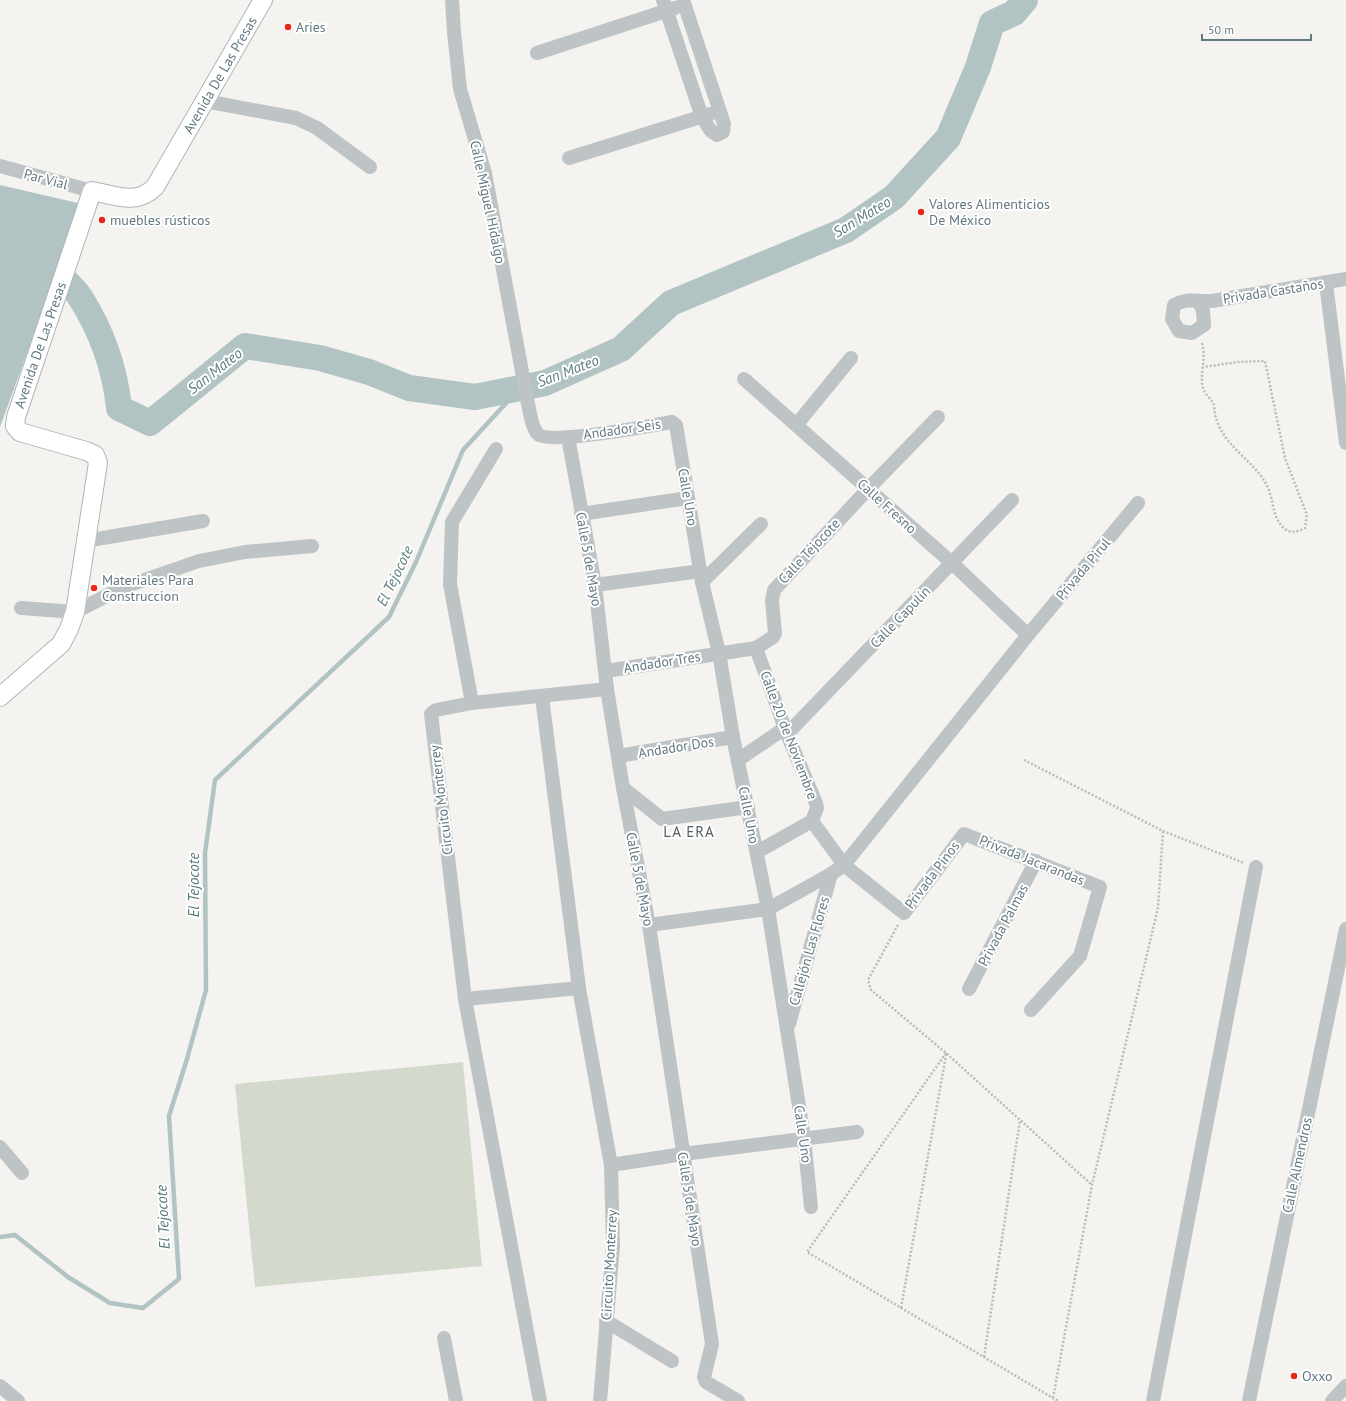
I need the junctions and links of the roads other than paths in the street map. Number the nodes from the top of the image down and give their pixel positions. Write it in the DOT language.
graph roads {
  1 [pos="264,0"];
  2 [pos="452,0"];
  3 [pos="684,2"];
  4 [pos="665,5"];
  5 [pos="537,53"];
  6 [pos="205,102"];
  7 [pos="720,111"];
  8 [pos="702,117"];
  9 [pos="569,158"];
  10 [pos="0,166"];
  11 [pos="370,167"];
  12 [pos="92,191"];
  13 [pos="1346,279"];
  14 [pos="1326,284"];
  15 [pos="1199,302"];
  16 [pos="851,358"];
  17 [pos="744,379"];
  18 [pos="938,417"];
  19 [pos="676,424"];
  20 [pos="797,424"];
  21 [pos="568,437"];
  22 [pos="1346,443"];
  23 [pos="496,449"];
  24 [pos="868,489"];
  25 [pos="688,498"];
  26 [pos="1012,500"];
  27 [pos="1138,503"];
  28 [pos="581,514"];
  29 [pos="203,520"];
  30 [pos="761,524"];
  31 [pos="85,541"];
  32 [pos="312,546"];
  33 [pos="952,563"];
  34 [pos="702,576"];
  35 [pos="595,585"];
  36 [pos="20,608"];
  37 [pos="75,612"];
  38 [pos="1028,635"];
  39 [pos="756,648"];
  40 [pos="718,653"];
  41 [pos="606,671"];
  42 [pos="607,689"];
  43 [pos="0,697"];
  44 [pos="542,697"];
  45 [pos="472,703"];
  46 [pos="786,731"];
  47 [pos="733,737"];
  48 [pos="618,756"];
  49 [pos="738,760"];
  50 [pos="622,788"];
  51 [pos="748,807"];
  52 [pos="812,821"];
  53 [pos="964,834"];
  54 [pos="757,852"];
  55 [pos="1036,861"];
  56 [pos="844,865"];
  57 [pos="1256,867"];
  58 [pos="831,874"];
  59 [pos="768,909"];
  60 [pos="649,925"];
  61 [pos="1346,929"];
  62 [pos="579,988"];
  63 [pos="969,989"];
  64 [pos="465,999"];
  65 [pos="1031,1010"];
  66 [pos="787,1029"];
  67 [pos="857,1132"];
  68 [pos="804,1138"];
  69 [pos="0,1147"];
  70 [pos="683,1154"];
  71 [pos="611,1165"];
  72 [pos="22,1173"];
  73 [pos="811,1207"];
  74 [pos="606,1321"];
  75 [pos="444,1338"];
  76 [pos="672,1361"];
  77 [pos="0,1386"];
  78 [pos="1346,1386"];
  79 [pos="714,1390"];
  80 [pos="1250,1400"];
  81 [pos="18,1401"];
  82 [pos="456,1401"];
  83 [pos="540,1401"];
  84 [pos="600,1401"];
  85 [pos="738,1401"];
  86 [pos="1153,1401"];
  87 [pos="1332,1401"];
  1 -- 6 [label="main road, Avenida De Las Presas"];
  2 -- 21 [label="street, Calle Miguel Hidalgo"];
  3 -- 4 [label="street"];
  3 -- 7 [label="street"];
  4 -- 5 [label="street"];
  4 -- 8 [label="street"];
  6 -- 11 [label="street"];
  6 -- 12 [label="main road, Avenida De Las Presas"];
  7 -- 8 [label="street"];
  7 -- 8 [label="street"];
  8 -- 9 [label="street"];
  10 -- 12 [label="street, Par Vial"];
  12 -- 31 [label="main road, Avenida De Las Presas"];
  13 -- 14 [label="street, Privada Castaños"];
  14 -- 15 [label="street, Privada Castaños"];
  14 -- 22 [label="street"];
  15 -- 15 [label="street, Privada Castaños"];
  16 -- 20 [label="street"];
  17 -- 20 [label="street, Calle Fresno"];
  18 -- 24 [label="street"];
  19 -- 21 [label="street, Andador Seis"];
  19 -- 25 [label="street, Calle Uno"];
  20 -- 24 [label="street, Calle Fresno"];
  21 -- 28 [label="street, Calle 5 de Mayo"];
  23 -- 45 [label="street"];
  24 -- 33 [label="street, Calle Fresno"];
  24 -- 39 [label="street, Calle Tejocote"];
  25 -- 28 [label="street"];
  25 -- 34 [label="street, Calle Uno"];
  26 -- 33 [label="street, Calle Capulín"];
  27 -- 38 [label="street, Privada Pirul"];
  28 -- 35 [label="street, Calle 5 de Mayo"];
  29 -- 31 [label="street"];
  30 -- 34 [label="street"];
  31 -- 37 [label="main road, Avenida De Las Presas"];
  32 -- 37 [label="street"];
  33 -- 38 [label="street, Calle Fresno"];
  33 -- 46 [label="street, Calle Capulín"];
  34 -- 35 [label="street"];
  34 -- 40 [label="street, Calle Uno"];
  35 -- 41 [label="street, Calle 5 de Mayo"];
  36 -- 37 [label="street"];
  37 -- 43 [label="main road, Avenida De Las Presas"];
  38 -- 56 [label="street"];
  39 -- 40 [label="street, Calle Tejocote"];
  39 -- 46 [label="street, Calle 20 de Noviembre"];
  40 -- 41 [label="street, Andador Tres"];
  40 -- 47 [label="street, Calle Uno"];
  41 -- 42 [label="street, Calle 5 de Mayo"];
  42 -- 44 [label="street, Circuito Monterrey"];
  42 -- 48 [label="street, Calle 5 de Mayo"];
  44 -- 45 [label="street, Circuito Monterrey"];
  44 -- 62 [label="street, Circuito Monterrey"];
  45 -- 64 [label="street, Circuito Monterrey"];
  46 -- 49 [label="street, Calle Capulín"];
  46 -- 52 [label="street, Calle 20 de Noviembre"];
  47 -- 48 [label="street, Andador Dos"];
  47 -- 49 [label="street, Calle Uno"];
  48 -- 50 [label="street, Calle 5 de Mayo"];
  49 -- 51 [label="street, Calle Uno"];
  50 -- 51 [label="street"];
  50 -- 60 [label="street, Calle 5 de Mayo"];
  51 -- 54 [label="street, Calle Uno"];
  52 -- 54 [label="street"];
  52 -- 56 [label="street, Privada Pinos"];
  53 -- 55 [label="street, Privada Jacarandas"];
  53 -- 56 [label="street, Privada Pinos"];
  54 -- 59 [label="street, Calle Uno"];
  55 -- 63 [label="street, Privada Palmas"];
  55 -- 65 [label="street, Privada Jacarandas"];
  56 -- 58 [label="street"];
  57 -- 86 [label="street"];
  58 -- 59 [label="street"];
  58 -- 66 [label="street, Callejón Las Flores"];
  59 -- 60 [label="street"];
  59 -- 66 [label="street, Calle Uno"];
  60 -- 70 [label="street, Calle 5 de Mayo"];
  61 -- 80 [label="street, Calle Almendros"];
  62 -- 64 [label="street"];
  62 -- 71 [label="street, Circuito Monterrey"];
  64 -- 83 [label="street, Circuito Monterrey"];
  66 -- 68 [label="street, Calle Uno"];
  67 -- 68 [label="street"];
  68 -- 70 [label="street"];
  68 -- 73 [label="street, Calle Uno"];
  69 -- 72 [label="street"];
  70 -- 71 [label="street"];
  70 -- 79 [label="street, Calle 5 de Mayo"];
  71 -- 74 [label="street, Circuito Monterrey"];
  74 -- 76 [label="street"];
  74 -- 84 [label="street, Circuito Monterrey"];
  75 -- 82 [label="street"];
  77 -- 81 [label="street"];
  78 -- 87 [label="street"];
  79 -- 85 [label="street"];
}
